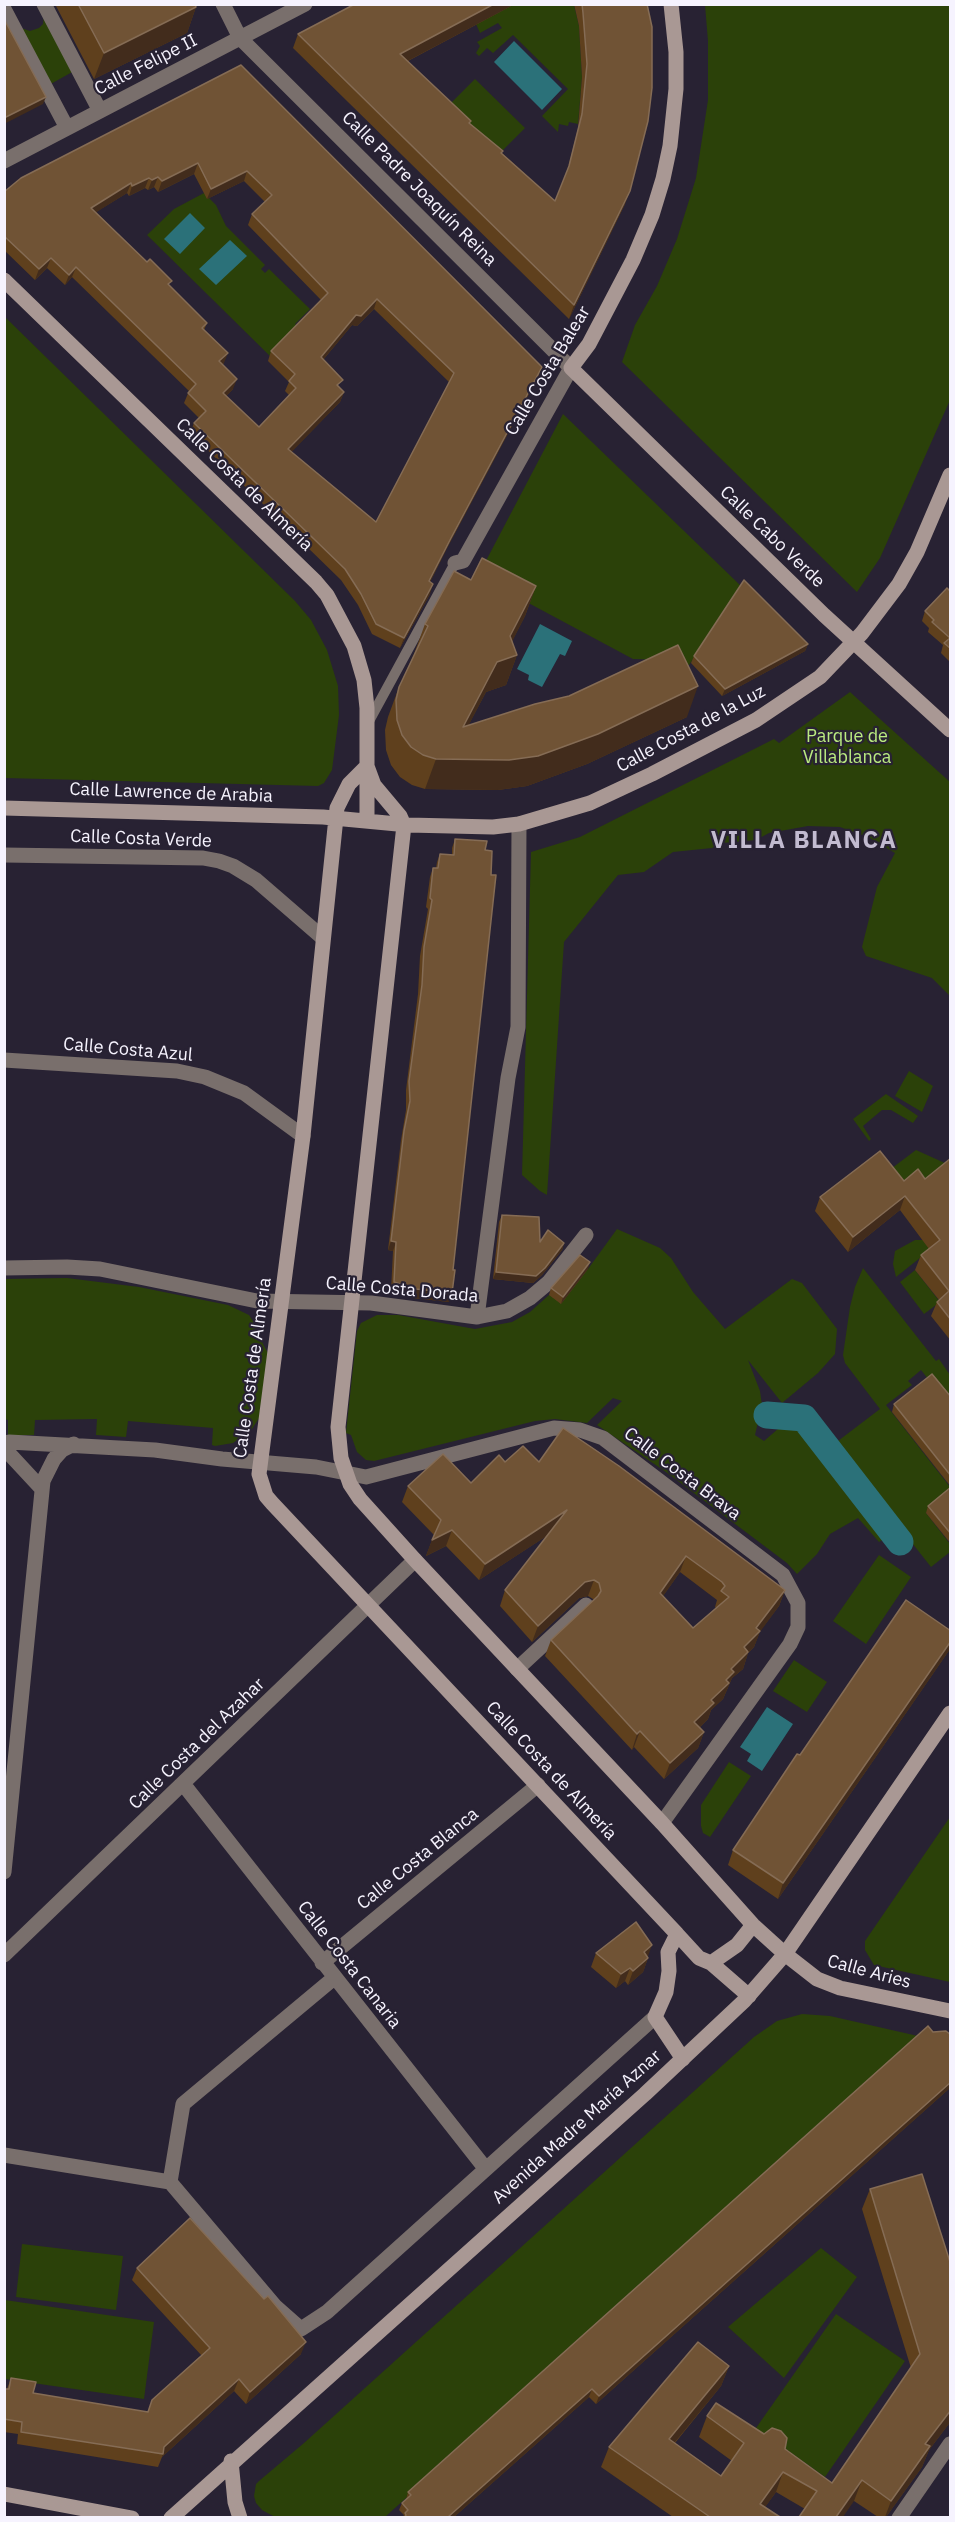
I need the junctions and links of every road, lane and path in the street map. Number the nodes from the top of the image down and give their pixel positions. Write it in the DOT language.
graph roads {
  1 [pos="44,4"];
  2 [pos="223,4"];
  3 [pos="305,4"];
  4 [pos="671,4"];
  5 [pos="4,9"];
  6 [pos="240,38"];
  7 [pos="100,111"];
  8 [pos="67,128"];
  9 [pos="4,161"];
  10 [pos="4,280"];
  11 [pos="571,368"];
  12 [pos="951,475"];
  13 [pos="945,501"];
  14 [pos="455,563"];
  15 [pos="853,643"];
  16 [pos="366,727"];
  17 [pos="951,730"];
  18 [pos="367,766"];
  19 [pos="4,808"];
  20 [pos="336,818"];
  21 [pos="367,821"];
  22 [pos="519,824"];
  23 [pos="404,825"];
  24 [pos="4,855"];
  25 [pos="322,938"];
  26 [pos="4,1059"];
  27 [pos="303,1136"];
  28 [pos="586,1235"];
  29 [pos="4,1268"];
  30 [pos="282,1302"];
  31 [pos="352,1305"];
  32 [pos="477,1317"];
  33 [pos="74,1444"];
  34 [pos="4,1447"];
  35 [pos="260,1461"];
  36 [pos="346,1474"];
  37 [pos="42,1489"];
  38 [pos="415,1560"];
  39 [pos="581,1588"];
  40 [pos="367,1605"];
  41 [pos="586,1605"];
  42 [pos="603,1611"];
  43 [pos="517,1669"];
  44 [pos="951,1713"];
  45 [pos="10,1740"];
  46 [pos="184,1785"];
  47 [pos="538,1785"];
  48 [pos="662,1823"];
  49 [pos="4,1872"];
  50 [pos="753,1925"];
  51 [pos="676,1934"];
  52 [pos="785,1954"];
  53 [pos="4,1955"];
  54 [pos="322,1962"];
  55 [pos="711,1964"];
  56 [pos="334,1978"];
  57 [pos="749,1996"];
  58 [pos="951,2011"];
  59 [pos="655,2017"];
  60 [pos="683,2059"];
  61 [pos="4,2155"];
  62 [pos="485,2168"];
  63 [pos="170,2182"];
  64 [pos="951,2444"];
  65 [pos="231,2461"];
  66 [pos="4,2494"];
  67 [pos="88,2513"];
  68 [pos="132,2517"];
  69 [pos="171,2517"];
  70 [pos="240,2517"];
  71 [pos="899,2517"];
  1 -- 7 [label="street"];
  2 -- 6 [label="street, Calle Padre Joaquín Reina"];
  3 -- 6 [label="street, Calle Felipe II"];
  4 -- 11 [label="street, Calle Costa Balear"];
  5 -- 8 [label="street"];
  6 -- 7 [label="street, Calle Felipe II"];
  6 -- 11 [label="street, Calle Padre Joaquín Reina"];
  7 -- 8 [label="street, Calle Felipe II"];
  8 -- 9 [label="street, Calle Felipe II"];
  10 -- 16 [label="street, Calle Costa de Almería"];
  11 -- 14 [label="street, Calle Costa Balear"];
  11 -- 15 [label="street, Calle Cabo Verde"];
  12 -- 13 [label="street, Calle Costa de la Luz"];
  13 -- 15 [label="street, Calle Costa de la Luz"];
  14 -- 16 [label="lane, Calle Costa Balear"];
  15 -- 17 [label="street, Calle Cabo Verde"];
  15 -- 22 [label="street, Calle Costa de la Luz"];
  16 -- 18 [label="street, Calle Costa de Almería"];
  18 -- 20 [label="street, Calle Costa de Almería"];
  18 -- 21 [label="street, Calle Costa de Almería"];
  18 -- 23 [label="street, Calle Costa de Almería"];
  19 -- 20 [label="street, Calle Lawrence de Arabia"];
  20 -- 21 [label="street, Calle Costa de la Luz"];
  20 -- 25 [label="street, Calle Costa de Almería"];
  21 -- 23 [label="street, Calle Costa de la Luz"];
  22 -- 23 [label="street, Calle Costa de la Luz"];
  22 -- 32 [label="street"];
  23 -- 31 [label="street"];
  24 -- 25 [label="street, Calle Costa Verde"];
  25 -- 27 [label="street, Calle Costa de Almería"];
  26 -- 27 [label="street, Calle Costa Azul"];
  27 -- 30 [label="street, Calle Costa de Almería"];
  28 -- 32 [label="street, Calle Costa Dorada"];
  29 -- 30 [label="street, Calle Costa Dorada"];
  30 -- 31 [label="street, Calle Costa Dorada"];
  30 -- 35 [label="street, Calle Costa de Almería"];
  31 -- 32 [label="street, Calle Costa Dorada"];
  31 -- 36 [label="street"];
  33 -- 34 [label="street, Calle Costa Brava"];
  33 -- 35 [label="street, Calle Costa Brava"];
  33 -- 37 [label="street"];
  34 -- 37 [label="street"];
  35 -- 36 [label="street, Calle Costa Brava"];
  35 -- 40 [label="street, Calle Costa de Almería"];
  36 -- 38 [label="street"];
  36 -- 48 [label="street, Calle Costa Brava"];
  37 -- 45 [label="street"];
  38 -- 40 [label="street, Calle Costa del Azahar"];
  38 -- 43 [label="street"];
  39 -- 41 [label="street"];
  40 -- 46 [label="street, Calle Costa del Azahar"];
  40 -- 47 [label="street, Calle Costa de Almería"];
  41 -- 42 [label="street"];
  41 -- 43 [label="street"];
  43 -- 48 [label="street"];
  44 -- 52 [label="street, Avenida Madre María Aznar"];
  45 -- 49 [label="street"];
  46 -- 53 [label="street, Calle Costa del Azahar"];
  46 -- 54 [label="street, Calle Costa Canaria"];
  47 -- 51 [label="street, Calle Costa de Almería"];
  47 -- 54 [label="street, Calle Costa Blanca"];
  48 -- 50 [label="street"];
  50 -- 52 [label="street"];
  50 -- 55 [label="street"];
  51 -- 55 [label="street, Calle Costa de Almería"];
  51 -- 59 [label="street"];
  52 -- 57 [label="street, Avenida Madre María Aznar"];
  52 -- 58 [label="street, Calle Aries"];
  54 -- 56 [label="street, Calle Costa Canaria"];
  55 -- 57 [label="street, Calle Costa de Almería"];
  56 -- 62 [label="street, Calle Costa Canaria"];
  56 -- 63 [label="street"];
  57 -- 60 [label="street, Avenida Madre María Aznar"];
  59 -- 60 [label="street"];
  59 -- 62 [label="street, Avenida Madre María Aznar"];
  60 -- 65 [label="street, Avenida Madre María Aznar"];
  61 -- 63 [label="street"];
  62 -- 63 [label="street, Avenida Madre María Aznar"];
  64 -- 71 [label="street"];
  65 -- 69 [label="street, Avenida Madre María Aznar"];
  65 -- 70 [label="street"];
  66 -- 67 [label="street"];
  67 -- 68 [label="street"];
}
